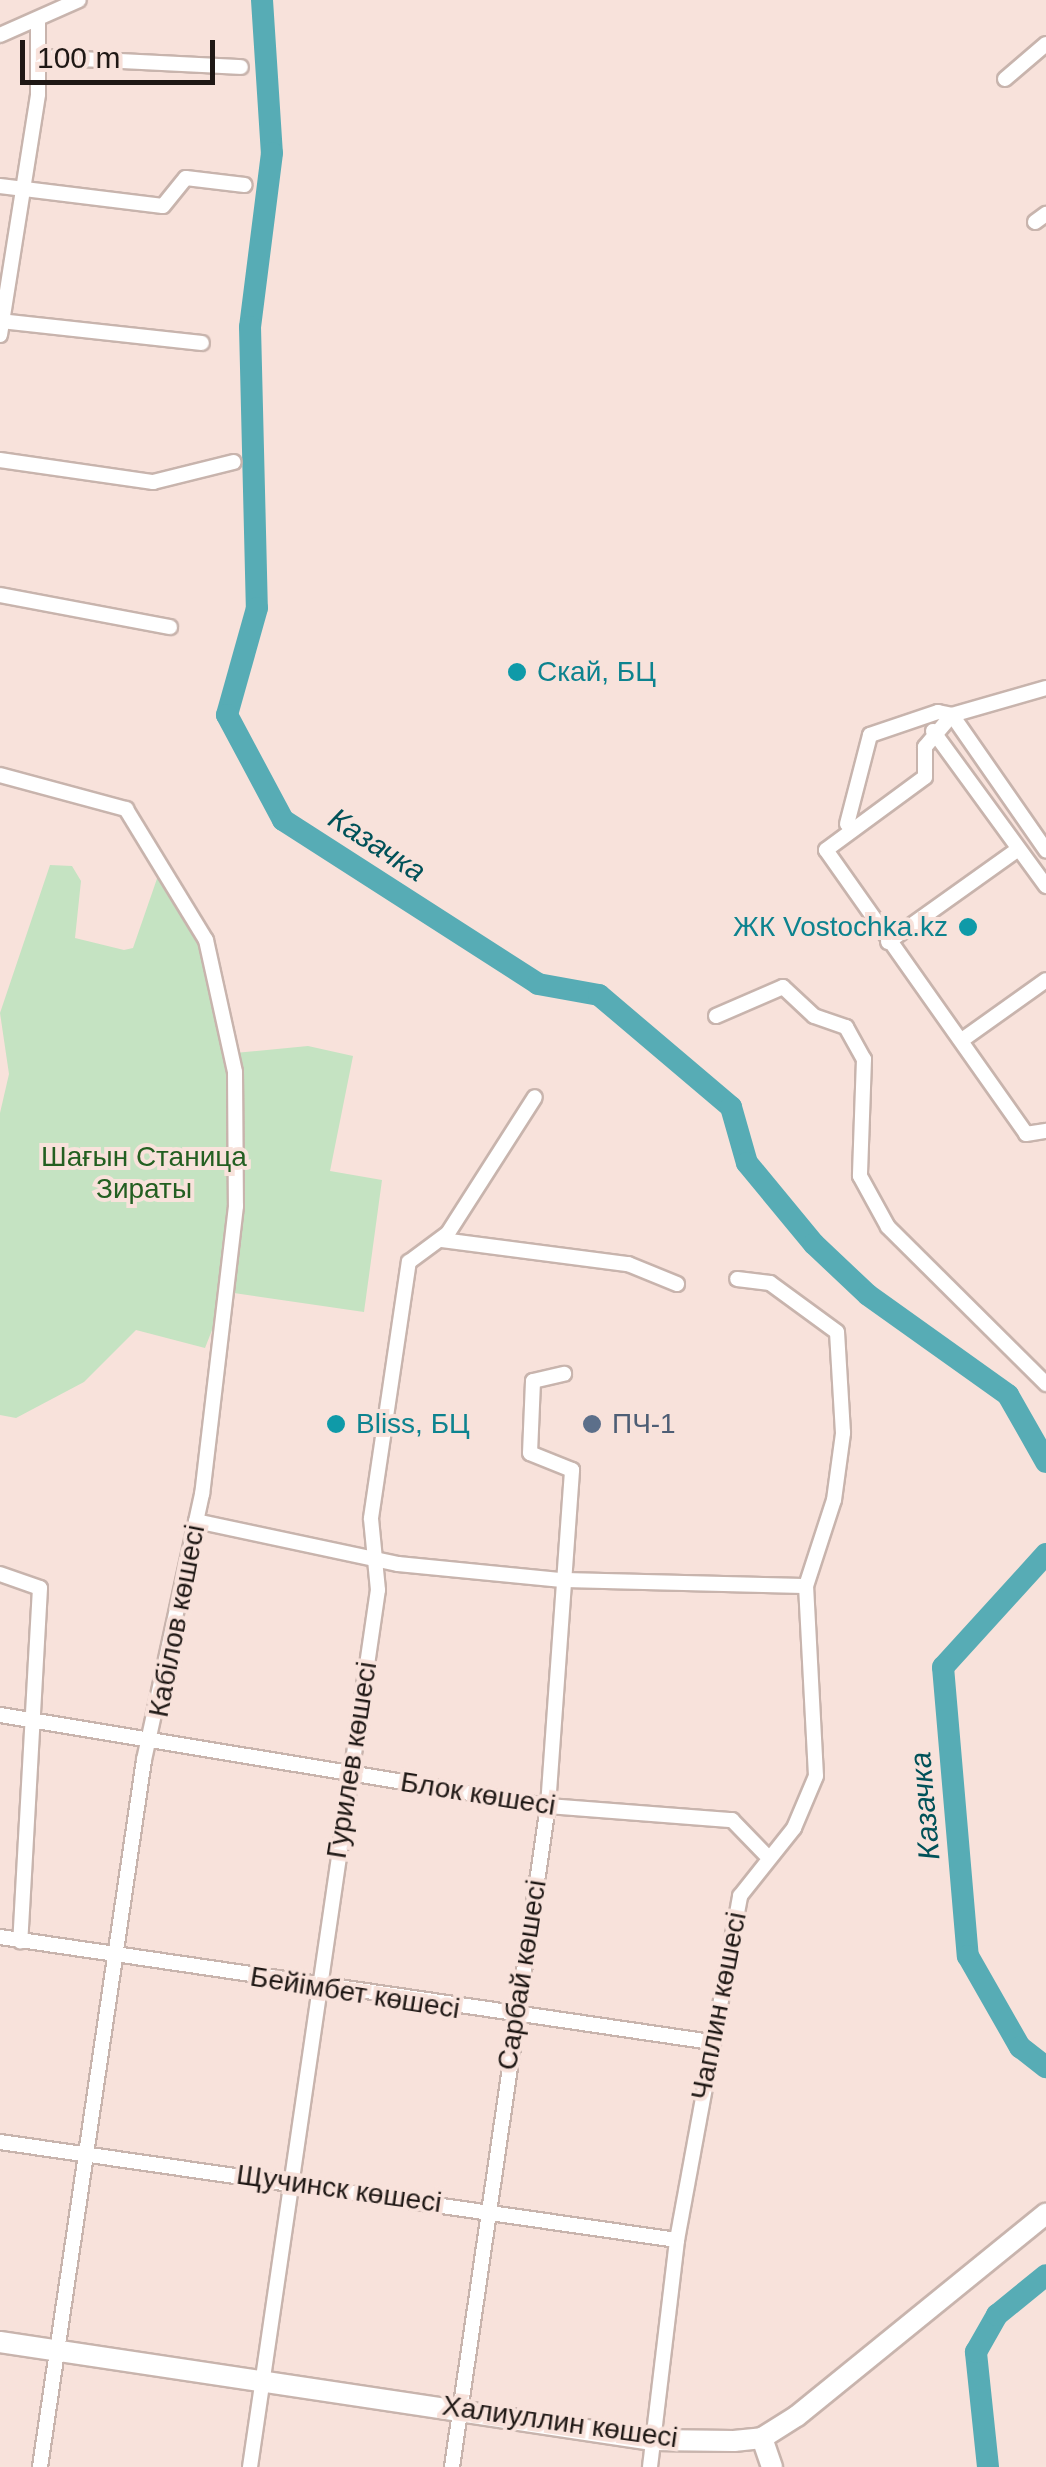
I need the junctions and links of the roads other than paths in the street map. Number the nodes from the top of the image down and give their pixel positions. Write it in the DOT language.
graph roads {
  1 [pos="79,0"];
  2 [pos="38,23"];
  3 [pos="0,35"];
  4 [pos="1046,44"];
  5 [pos="43,57"];
  6 [pos="241,67"];
  7 [pos="1005,79"];
  8 [pos="245,185"];
  9 [pos="0,186"];
  10 [pos="22,190"];
  11 [pos="1,326"];
  12 [pos="202,343"];
  13 [pos="0,460"];
  14 [pos="234,462"];
  15 [pos="0,596"];
  16 [pos="170,627"];
  17 [pos="1046,688"];
  18 [pos="952,716"];
  19 [pos="933,731"];
  20 [pos="0,775"];
  21 [pos="843,830"];
  22 [pos="1018,850"];
  23 [pos="1046,850"];
  24 [pos="1046,886"];
  25 [pos="888,942"];
  26 [pos="1046,980"];
  27 [pos="716,1016"];
  28 [pos="962,1040"];
  29 [pos="535,1098"];
  30 [pos="1046,1131"];
  31 [pos="442,1240"];
  32 [pos="737,1280"];
  33 [pos="676,1284"];
  34 [pos="564,1374"];
  35 [pos="1046,1384"];
  36 [pos="196,1521"];
  37 [pos="374,1560"];
  38 [pos="0,1574"];
  39 [pos="562,1580"];
  40 [pos="806,1586"];
  41 [pos="0,1715"];
  42 [pos="38,1719"];
  43 [pos="155,1736"];
  44 [pos="350,1775"];
  45 [pos="548,1806"];
  46 [pos="766,1854"];
  47 [pos="0,1938"];
  48 [pos="20,1940"];
  49 [pos="115,1956"];
  50 [pos="318,1988"];
  51 [pos="515,2018"];
  52 [pos="711,2042"];
  53 [pos="0,2142"];
  54 [pos="86,2153"];
  55 [pos="291,2183"];
  56 [pos="486,2209"];
  57 [pos="1046,2214"];
  58 [pos="1046,2229"];
  59 [pos="677,2240"];
  60 [pos="941,2299"];
  61 [pos="0,2342"];
  62 [pos="57,2350"];
  63 [pos="263,2378"];
  64 [pos="460,2409"];
  65 [pos="762,2438"];
  66 [pos="653,2440"];
  67 [pos="40,2467"];
  68 [pos="250,2467"];
  69 [pos="452,2467"];
  70 [pos="650,2467"];
  71 [pos="772,2467"];
  1 -- 2 [label="street"];
  2 -- 3 [label="street"];
  2 -- 5 [label="street"];
  4 -- 7 [label="street"];
  5 -- 6 [label="street"];
  5 -- 10 [label="street"];
  8 -- 10 [label="street"];
  9 -- 10 [label="street"];
  10 -- 11 [label="street"];
  11 -- 12 [label="street"];
  13 -- 14 [label="street"];
  15 -- 16 [label="street"];
  17 -- 18 [label="street"];
  18 -- 19 [label="street"];
  18 -- 21 [label="street"];
  18 -- 23 [label="street"];
  19 -- 21 [label="street"];
  19 -- 22 [label="street"];
  20 -- 36 [label="street, Кабілов көшесі"];
  21 -- 25 [label="street"];
  22 -- 24 [label="street"];
  22 -- 25 [label="street"];
  25 -- 28 [label="street"];
  26 -- 28 [label="street"];
  27 -- 35 [label="street"];
  28 -- 30 [label="street"];
  29 -- 31 [label="street, Гурилев көшесі"];
  31 -- 33 [label="street"];
  31 -- 37 [label="street, Гурилев көшесі"];
  32 -- 40 [label="street, Чаплин көшесі"];
  34 -- 39 [label="street, Сарбай көшесі"];
  36 -- 37 [label="street"];
  36 -- 43 [label="street, Кабілов көшесі"];
  37 -- 39 [label="street"];
  37 -- 44 [label="street, Гурилев көшесі"];
  38 -- 42 [label="street"];
  39 -- 40 [label="street"];
  39 -- 45 [label="street, Сарбай көшесі"];
  40 -- 46 [label="street, Чаплин көшесі"];
  41 -- 42 [label="street, Блок көшесі"];
  42 -- 43 [label="street, Блок көшесі"];
  42 -- 48 [label="street"];
  43 -- 44 [label="street, Блок көшесі"];
  43 -- 49 [label="street, Кабілов көшесі"];
  44 -- 45 [label="street, Блок көшесі"];
  44 -- 50 [label="street, Гурилев көшесі"];
  45 -- 46 [label="street, Блок көшесі"];
  45 -- 51 [label="street, Сарбай көшесі"];
  46 -- 52 [label="street, Чаплин көшесі"];
  47 -- 48 [label="street, Бейімбет көшесі"];
  48 -- 49 [label="street, Бейімбет көшесі"];
  49 -- 50 [label="street, Бейімбет көшесі"];
  49 -- 54 [label="street, Кабілов көшесі"];
  50 -- 51 [label="street, Бейімбет көшесі"];
  50 -- 55 [label="street, Гурилев көшесі"];
  51 -- 52 [label="street, Бейімбет көшесі"];
  51 -- 56 [label="street, Сарбай көшесі"];
  52 -- 59 [label="street, Чаплин көшесі"];
  53 -- 54 [label="street, Щучинск көшесі"];
  54 -- 55 [label="street, Щучинск көшесі"];
  54 -- 62 [label="street, Кабілов көшесі"];
  55 -- 56 [label="street, Щучинск көшесі"];
  55 -- 63 [label="street, Гурилев көшесі"];
  56 -- 59 [label="street, Щучинск көшесі"];
  56 -- 64 [label="street, Сарбай көшесі"];
  57 -- 60 [label="main road"];
  58 -- 60 [label="main road"];
  59 -- 66 [label="street, Чаплин көшесі"];
  60 -- 65 [label="main road"];
  61 -- 62 [label="main road, Халиуллин көшесі"];
  62 -- 63 [label="main road, Халиуллин көшесі"];
  62 -- 67 [label="street, Кабілов көшесі"];
  63 -- 64 [label="main road, Халиуллин көшесі"];
  63 -- 68 [label="street, Гурилев көшесі"];
  64 -- 66 [label="main road, Халиуллин көшесі"];
  64 -- 69 [label="street, Сарбай көшесі"];
  65 -- 66 [label="main road, Халиуллин көшесі"];
  65 -- 71 [label="main road"];
  66 -- 70 [label="street, Чаплин көшесі"];
}
